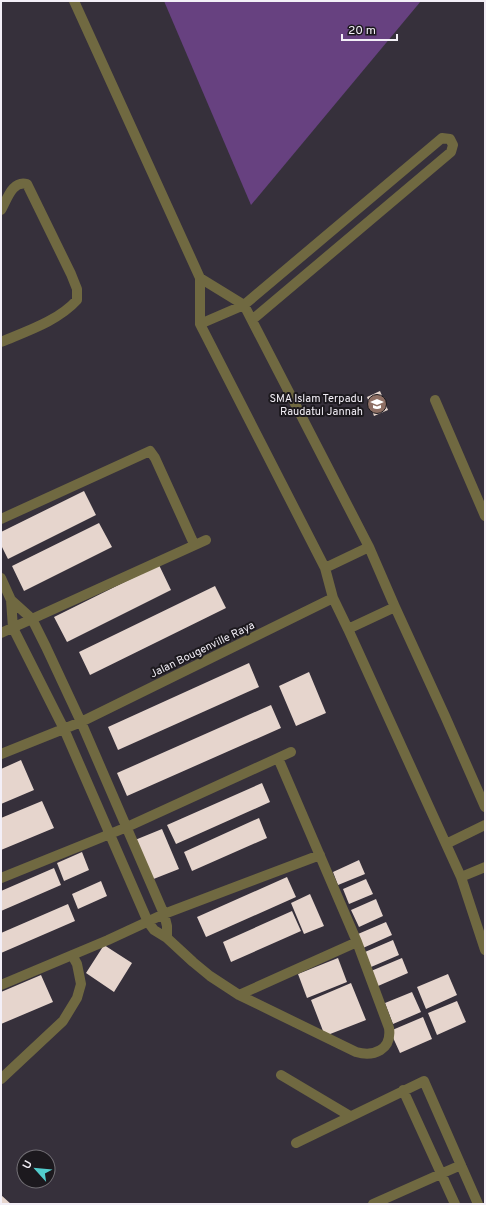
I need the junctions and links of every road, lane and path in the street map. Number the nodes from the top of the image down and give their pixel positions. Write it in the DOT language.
graph roads {
  1 [pos="74,1"];
  2 [pos="378,191"];
  3 [pos="387,206"];
  4 [pos="1,210"];
  5 [pos="200,278"];
  6 [pos="244,305"];
  7 [pos="252,320"];
  8 [pos="200,324"];
  9 [pos="1,342"];
  10 [pos="435,400"];
  11 [pos="485,516"];
  12 [pos="1,519"];
  13 [pos="206,540"];
  14 [pos="194,544"];
  15 [pos="369,547"];
  16 [pos="325,568"];
  17 [pos="1,578"];
  18 [pos="332,598"];
  19 [pos="11,600"];
  20 [pos="395,607"];
  21 [pos="32,619"];
  22 [pos="13,628"];
  23 [pos="348,629"];
  24 [pos="1,633"];
  25 [pos="82,722"];
  26 [pos="64,729"];
  27 [pos="291,752"];
  28 [pos="1,754"];
  29 [pos="278,758"];
  30 [pos="485,807"];
  31 [pos="485,825"];
  32 [pos="127,827"];
  33 [pos="110,834"];
  34 [pos="446,844"];
  35 [pos="320,856"];
  36 [pos="485,867"];
  37 [pos="461,877"];
  38 [pos="1,878"];
  39 [pos="164,914"];
  40 [pos="148,922"];
  41 [pos="167,938"];
  42 [pos="357,942"];
  43 [pos="485,950"];
  44 [pos="72,955"];
  45 [pos="1,985"];
  46 [pos="239,995"];
  47 [pos="281,1075"];
  48 [pos="1,1079"];
  49 [pos="403,1090"];
  50 [pos="350,1116"];
  51 [pos="296,1143"];
  52 [pos="461,1165"];
  53 [pos="442,1173"];
  54 [pos="373,1204"];
  55 [pos="455,1204"];
  56 [pos="478,1204"];
  1 -- 5 [label="street"];
  2 -- 3 [label="street"];
  2 -- 3 [label="street"];
  2 -- 6 [label="street"];
  3 -- 7 [label="street"];
  4 -- 9 [label="street"];
  5 -- 6 [label="street"];
  5 -- 8 [label="street"];
  6 -- 7 [label="street"];
  6 -- 8 [label="street"];
  7 -- 15 [label="street"];
  8 -- 16 [label="street"];
  10 -- 11 [label="street"];
  12 -- 14 [label="street"];
  13 -- 14 [label="street"];
  14 -- 21 [label="street"];
  15 -- 16 [label="street"];
  15 -- 20 [label="street"];
  16 -- 18 [label="street"];
  17 -- 19 [label="street"];
  18 -- 23 [label="street"];
  18 -- 25 [label="street, Jalan Bougenville Raya"];
  19 -- 21 [label="street"];
  19 -- 22 [label="street"];
  20 -- 23 [label="street"];
  20 -- 30 [label="street"];
  21 -- 22 [label="street"];
  21 -- 25 [label="street"];
  22 -- 24 [label="street"];
  22 -- 26 [label="street"];
  23 -- 34 [label="street"];
  25 -- 26 [label="street, Jalan Bougenville Raya"];
  25 -- 32 [label="street"];
  26 -- 28 [label="street, Jalan Bougenville Raya"];
  26 -- 33 [label="street"];
  27 -- 29 [label="street"];
  29 -- 32 [label="street"];
  29 -- 35 [label="street"];
  31 -- 34 [label="street"];
  32 -- 33 [label="street"];
  32 -- 39 [label="street"];
  33 -- 38 [label="street"];
  33 -- 40 [label="street"];
  34 -- 37 [label="street"];
  35 -- 39 [label="street"];
  35 -- 42 [label="street"];
  36 -- 37 [label="street"];
  37 -- 43 [label="street"];
  39 -- 40 [label="street"];
  39 -- 41 [label="street"];
  40 -- 41 [label="street"];
  40 -- 44 [label="street"];
  41 -- 46 [label="street"];
  42 -- 46 [label="street"];
  42 -- 46 [label="street"];
  44 -- 45 [label="street"];
  44 -- 48 [label="street"];
  47 -- 50 [label="street"];
  49 -- 50 [label="street"];
  49 -- 52 [label="street"];
  49 -- 53 [label="street"];
  50 -- 51 [label="street"];
  52 -- 53 [label="street"];
  52 -- 56 [label="street"];
  53 -- 54 [label="street"];
  53 -- 55 [label="street"];
}
